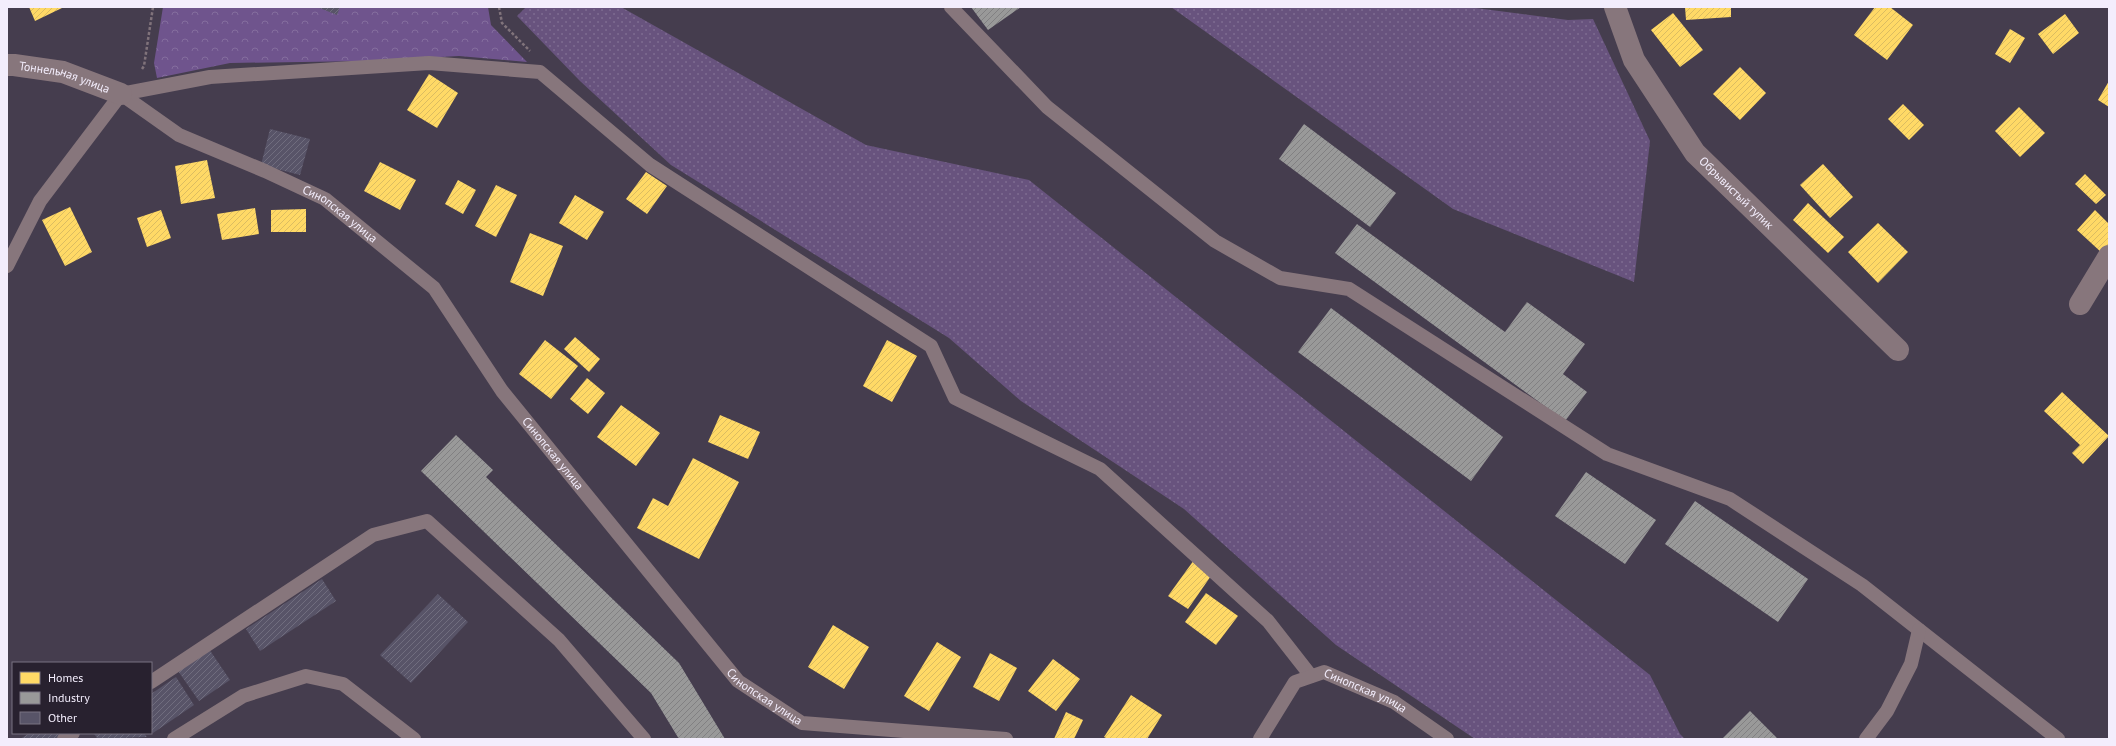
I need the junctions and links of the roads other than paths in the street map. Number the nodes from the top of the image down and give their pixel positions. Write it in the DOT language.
graph roads {
  1 [pos="951,7"];
  2 [pos="1615,7"];
  3 [pos="7,65"];
  4 [pos="121,94"];
  5 [pos="2109,256"];
  6 [pos="7,266"];
  7 [pos="2080,304"];
  8 [pos="1898,350"];
  9 [pos="1919,630"];
  10 [pos="1311,676"];
  11 [pos="152,681"];
  12 [pos="174,739"];
  13 [pos="414,739"];
  14 [pos="644,739"];
  15 [pos="1006,739"];
  16 [pos="1260,739"];
  17 [pos="1447,739"];
  18 [pos="1866,739"];
  19 [pos="2058,739"];
  1 -- 9 [label="lane"];
  2 -- 8 [label="street, Обрывистый тупик"];
  3 -- 4 [label="street, Тоннельная улица"];
  4 -- 6 [label="lane"];
  4 -- 10 [label="lane"];
  4 -- 15 [label="lane, Синопская улица"];
  5 -- 7 [label="street"];
  9 -- 18 [label="lane"];
  9 -- 19 [label="lane"];
  10 -- 16 [label="lane, Синопская улица"];
  10 -- 17 [label="lane, Синопская улица"];
  11 -- 14 [label="lane"];
  12 -- 13 [label="lane"];
}
